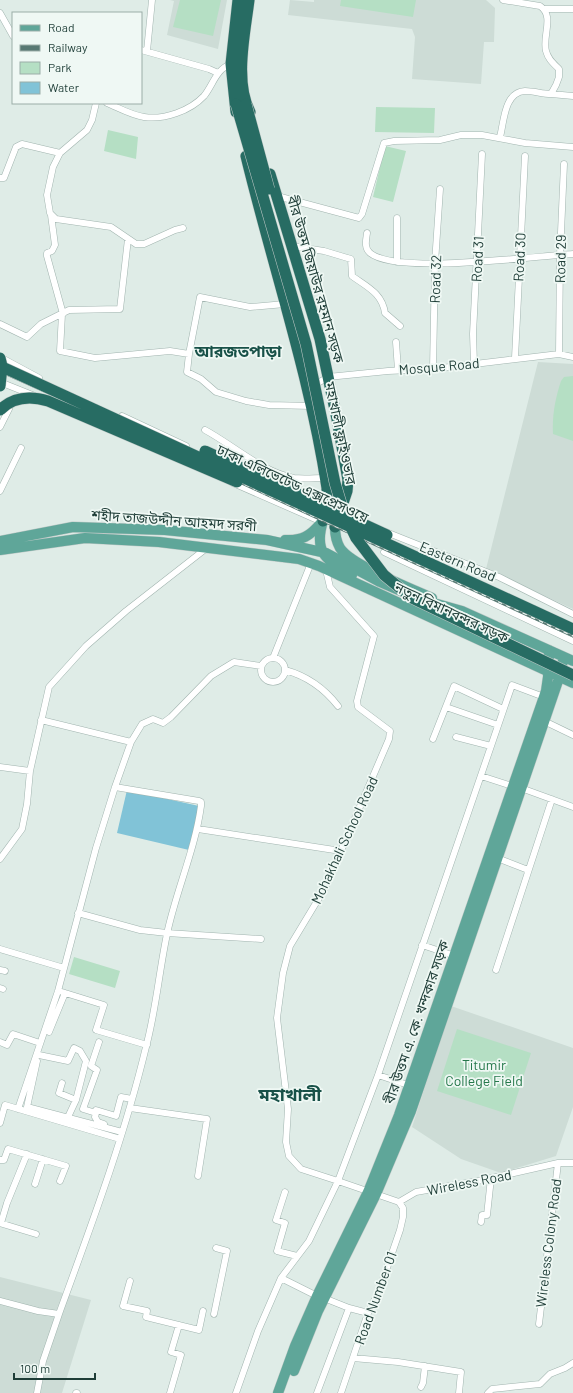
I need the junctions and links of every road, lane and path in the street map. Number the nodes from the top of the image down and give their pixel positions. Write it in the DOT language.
graph roads {
  1 [pos="152,0"];
  2 [pos="238,0"];
  3 [pos="248,0"];
  4 [pos="503,0"];
  5 [pos="545,9"];
  6 [pos="573,9"];
  7 [pos="0,13"];
  8 [pos="12,34"];
  9 [pos="144,50"];
  10 [pos="231,64"];
  11 [pos="218,73"];
  12 [pos="551,94"];
  13 [pos="573,96"];
  14 [pos="96,104"];
  15 [pos="109,104"];
  16 [pos="241,104"];
  17 [pos="500,137"];
  18 [pos="573,147"];
  19 [pos="60,153"];
  20 [pos="482,154"];
  21 [pos="525,156"];
  22 [pos="564,164"];
  23 [pos="0,178"];
  24 [pos="440,189"];
  25 [pos="277,196"];
  26 [pos="51,215"];
  27 [pos="397,218"];
  28 [pos="183,228"];
  29 [pos="367,233"];
  30 [pos="128,239"];
  31 [pos="292,246"];
  32 [pos="573,254"];
  33 [pos="560,255"];
  34 [pos="519,258"];
  35 [pos="397,262"];
  36 [pos="477,262"];
  37 [pos="435,263"];
  38 [pos="285,304"];
  39 [pos="62,314"];
  40 [pos="0,324"];
  41 [pos="400,326"];
  42 [pos="396,342"];
  43 [pos="189,354"];
  44 [pos="559,354"];
  45 [pos="573,357"];
  46 [pos="0,358"];
  47 [pos="515,358"];
  48 [pos="474,364"];
  49 [pos="0,366"];
  50 [pos="433,369"];
  51 [pos="398,370"];
  52 [pos="328,377"];
  53 [pos="0,382"];
  54 [pos="0,386"];
  55 [pos="308,389"];
  56 [pos="312,406"];
  57 [pos="4,409"];
  58 [pos="0,427"];
  59 [pos="205,430"];
  60 [pos="21,448"];
  61 [pos="325,478"];
  62 [pos="0,491"];
  63 [pos="274,492"];
  64 [pos="323,519"];
  65 [pos="337,522"];
  66 [pos="267,540"];
  67 [pos="0,541"];
  68 [pos="208,547"];
  69 [pos="0,550"];
  70 [pos="322,552"];
  71 [pos="384,552"];
  72 [pos="318,566"];
  73 [pos="413,609"];
  74 [pos="462,611"];
  75 [pos="573,614"];
  76 [pos="573,621"];
  77 [pos="573,629"];
  78 [pos="573,641"];
  79 [pos="549,650"];
  80 [pos="273,658"];
  81 [pos="568,659"];
  82 [pos="261,666"];
  83 [pos="573,668"];
  84 [pos="285,670"];
  85 [pos="549,672"];
  86 [pos="573,675"];
  87 [pos="560,677"];
  88 [pos="573,683"];
  89 [pos="544,697"];
  90 [pos="338,706"];
  91 [pos="446,707"];
  92 [pos="503,709"];
  93 [pos="41,720"];
  94 [pos="544,721"];
  95 [pos="498,725"];
  96 [pos="573,735"];
  97 [pos="456,737"];
  98 [pos="433,739"];
  99 [pos="132,742"];
  100 [pos="491,746"];
  101 [pos="0,767"];
  102 [pos="30,771"];
  103 [pos="481,776"];
  104 [pos="115,787"];
  105 [pos="516,787"];
  106 [pos="552,799"];
  107 [pos="573,807"];
  108 [pos="198,829"];
  109 [pos="341,850"];
  110 [pos="497,858"];
  111 [pos="0,859"];
  112 [pos="528,870"];
  113 [pos="78,913"];
  114 [pos="167,933"];
  115 [pos="261,939"];
  116 [pos="422,945"];
  117 [pos="0,949"];
  118 [pos="454,956"];
  119 [pos="64,968"];
  120 [pos="496,970"];
  121 [pos="58,991"];
  122 [pos="65,994"];
  123 [pos="0,1042"];
  124 [pos="98,1042"];
  125 [pos="40,1043"];
  126 [pos="147,1045"];
  127 [pos="39,1055"];
  128 [pos="378,1075"];
  129 [pos="62,1082"];
  130 [pos="414,1087"];
  131 [pos="132,1099"];
  132 [pos="76,1100"];
  133 [pos="3,1104"];
  134 [pos="130,1108"];
  135 [pos="18,1109"];
  136 [pos="95,1113"];
  137 [pos="68,1117"];
  138 [pos="0,1122"];
  139 [pos="105,1124"];
  140 [pos="122,1132"];
  141 [pos="120,1139"];
  142 [pos="27,1154"];
  143 [pos="43,1159"];
  144 [pos="0,1160"];
  145 [pos="558,1162"];
  146 [pos="573,1163"];
  147 [pos="198,1176"];
  148 [pos="491,1178"];
  149 [pos="338,1181"];
  150 [pos="60,1182"];
  151 [pos="35,1184"];
  152 [pos="285,1192"];
  153 [pos="372,1193"];
  154 [pos="399,1202"];
  155 [pos="481,1222"];
  156 [pos="1,1223"];
  157 [pos="36,1234"];
  158 [pos="216,1248"];
  159 [pos="297,1256"];
  160 [pos="281,1278"];
  161 [pos="130,1281"];
  162 [pos="321,1297"];
  163 [pos="0,1301"];
  164 [pos="348,1308"];
  165 [pos="203,1311"];
  166 [pos="368,1313"];
  167 [pos="59,1314"];
  168 [pos="214,1314"];
  169 [pos="539,1324"];
  170 [pos="179,1325"];
  171 [pos="353,1358"];
  172 [pos="573,1363"];
  173 [pos="425,1366"];
  174 [pos="421,1387"];
  175 [pos="37,1393"];
  176 [pos="170,1393"];
  177 [pos="236,1393"];
  178 [pos="278,1393"];
  179 [pos="286,1393"];
  180 [pos="317,1393"];
  181 [pos="341,1393"];
  182 [pos="459,1393"];
  183 [pos="488,1393"];
  1 -- 9 [label="street"];
  2 -- 10 [label="highway, বীর উত্তম জিয়াউর রহমান সড়ক"];
  3 -- 16 [label="highway, বীর উত্তম জিয়াউর রহমান সড়ক"];
  4 -- 5 [label="street"];
  5 -- 6 [label="street"];
  5 -- 12 [label="street"];
  7 -- 8 [label="street"];
  9 -- 11 [label="street"];
  10 -- 11 [label="street"];
  10 -- 16 [label="highway, বীর উত্তম জিয়াউর রহমান সড়ক"];
  11 -- 15 [label="street"];
  12 -- 13 [label="street"];
  12 -- 17 [label="street"];
  14 -- 19 [label="street"];
  16 -- 25 [label="highway, বীর উত্তম জিয়াউর রহমান সড়ক"];
  16 -- 38 [label="highway, বীর উত্তম জিয়াউর রহমান সড়ক"];
  16 -- 83 [label="highway, মহাখালী ফ্লাইওভার, bridge"];
  16 -- 86 [label="highway, মহাখালী ফ্লাইওভার, bridge"];
  17 -- 18 [label="street"];
  17 -- 25 [label="street"];
  19 -- 23 [label="street"];
  19 -- 26 [label="street"];
  20 -- 36 [label="street, Road 31"];
  21 -- 34 [label="street, Road 30"];
  22 -- 33 [label="street, Road 29"];
  24 -- 37 [label="street, Road 32"];
  25 -- 31 [label="highway, বীর উত্তম জিয়াউর রহমান সড়ক"];
  26 -- 30 [label="street"];
  26 -- 39 [label="street"];
  27 -- 35 [label="street"];
  28 -- 30 [label="street"];
  29 -- 35 [label="street"];
  30 -- 39 [label="street"];
  31 -- 41 [label="street"];
  31 -- 52 [label="highway, বীর উত্তম জিয়াউর রহমান সড়ক"];
  32 -- 33 [label="street"];
  33 -- 34 [label="street"];
  33 -- 44 [label="street, Road 29"];
  34 -- 36 [label="street"];
  34 -- 47 [label="street, Road 30"];
  35 -- 37 [label="street"];
  36 -- 37 [label="street"];
  36 -- 48 [label="street, Road 31"];
  37 -- 50 [label="street, Road 32"];
  38 -- 43 [label="street"];
  38 -- 55 [label="highway, বীর উত্তম জিয়াউর রহমান সড়ক"];
  39 -- 40 [label="street"];
  39 -- 43 [label="street"];
  42 -- 51 [label="street"];
  43 -- 56 [label="street"];
  44 -- 45 [label="street, Mosque Road"];
  44 -- 47 [label="street, Mosque Road"];
  46 -- 54 [label="highway, bridge"];
  46 -- 64 [label="street"];
  46 -- 76 [label="highway, ঢাকা এলিভেটেড এক্সপ্রেসওয়ে, bridge"];
  47 -- 48 [label="street, Mosque Road"];
  48 -- 50 [label="street, Mosque Road"];
  49 -- 63 [label="highway, ঢাকা এলিভেটেড এক্সপ্রেসওয়ে, bridge"];
  50 -- 51 [label="street, Mosque Road"];
  51 -- 52 [label="street, Mosque Road"];
  52 -- 55 [label="street, Mosque Road"];
  52 -- 65 [label="highway, বীর উত্তম জিয়াউর রহমান সড়ক"];
  53 -- 64 [label="street"];
  55 -- 56 [label="highway, বীর উত্তম জিয়াউর রহমান সড়ক"];
  56 -- 61 [label="highway, বীর উত্তম জিয়াউর রহমান সড়ক"];
  57 -- 58 [label="street"];
  57 -- 63 [label="highway, bridge"];
  59 -- 61 [label="street"];
  60 -- 62 [label="street"];
  61 -- 64 [label="highway, বীর উত্তম জিয়াউর রহমান সড়ক"];
  63 -- 77 [label="highway, ঢাকা এলিভেটেড এক্সপ্রেসওয়ে, bridge"];
  64 -- 66 [label="main road"];
  64 -- 70 [label="main road, বীর উত্তম জিয়াউর রহমান সড়ক"];
  65 -- 74 [label="main road"];
  65 -- 75 [label="street, Eastern Road"];
  66 -- 67 [label="main road, শহীদ তাজউদ্দীন আহমদ সরণী"];
  66 -- 70 [label="main road, শহীদ তাজউদ্দীন আহমদ সরণী"];
  68 -- 69 [label="main road, শহীদ তাজউদ্দীন আহমদ সরণী"];
  68 -- 72 [label="main road, শহীদ তাজউদ্দীন আহমদ সরণী"];
  68 -- 93 [label="street"];
  70 -- 73 [label="main road"];
  70 -- 74 [label="main road, শহীদ তাজউদ্দীন আহমদ সরণী"];
  71 -- 78 [label="street"];
  72 -- 73 [label="main road, নতুন বিমানবন্দর সড়ক"];
  72 -- 80 [label="street"];
  72 -- 109 [label="street, Mohakhali School Road"];
  73 -- 85 [label="main road, নতুন বিমানবন্দর সড়ক"];
  74 -- 79 [label="main road"];
  79 -- 81 [label="main road"];
  79 -- 85 [label="main road, বীর উত্তম এ. কে. খন্দকার সড়ক"];
  80 -- 82 [label="street"];
  80 -- 84 [label="street"];
  81 -- 87 [label="main road, বীর উত্তম এ. কে. খন্দকার সড়ক"];
  82 -- 84 [label="street"];
  82 -- 99 [label="street"];
  84 -- 90 [label="street"];
  85 -- 87 [label="main road, নতুন বিমানবন্দর সড়ক"];
  85 -- 89 [label="main road, বীর উত্তম এ. কে. খন্দকার সড়ক"];
  87 -- 88 [label="main road, নতুন বিমানবন্দর সড়ক"];
  87 -- 94 [label="main road, বীর উত্তম এ. কে. খন্দকার সড়ক"];
  89 -- 92 [label="street"];
  89 -- 105 [label="main road, বীর উত্তম এ. কে. খন্দকার সড়ক"];
  91 -- 92 [label="street"];
  91 -- 95 [label="street"];
  91 -- 98 [label="street"];
  92 -- 95 [label="street"];
  93 -- 99 [label="street"];
  93 -- 102 [label="street"];
  94 -- 96 [label="street"];
  94 -- 105 [label="main road, বীর উত্তম এ. কে. খন্দকার সড়ক"];
  95 -- 100 [label="street"];
  97 -- 100 [label="street"];
  99 -- 104 [label="street"];
  100 -- 103 [label="street"];
  101 -- 102 [label="street"];
  102 -- 111 [label="street"];
  103 -- 105 [label="street"];
  103 -- 116 [label="street"];
  104 -- 108 [label="street"];
  104 -- 113 [label="street"];
  105 -- 106 [label="street"];
  105 -- 110 [label="main road, বীর উত্তম এ. কে. খন্দকার সড়ক"];
  105 -- 118 [label="main road, বীর উত্তম এ. কে. খন্দকার সড়ক"];
  106 -- 107 [label="street"];
  106 -- 112 [label="street"];
  108 -- 109 [label="street"];
  108 -- 114 [label="street"];
  109 -- 149 [label="street, Mohakhali School Road"];
  110 -- 112 [label="street"];
  110 -- 130 [label="main road, বীর উত্তম এ. কে. খন্দকার সড়ক"];
  112 -- 120 [label="street"];
  113 -- 114 [label="street"];
  113 -- 119 [label="street"];
  114 -- 115 [label="street"];
  114 -- 126 [label="street"];
  116 -- 118 [label="street"];
  116 -- 128 [label="street"];
  117 -- 119 [label="street"];
  118 -- 130 [label="main road, বীর উত্তম এ. কে. খন্দকার সড়ক"];
  119 -- 121 [label="street"];
  121 -- 122 [label="street"];
  121 -- 125 [label="street"];
  122 -- 126 [label="street"];
  122 -- 127 [label="street"];
  123 -- 125 [label="street"];
  124 -- 136 [label="street"];
  125 -- 135 [label="street"];
  126 -- 131 [label="street"];
  127 -- 132 [label="street"];
  127 -- 137 [label="street"];
  128 -- 130 [label="street"];
  128 -- 149 [label="street"];
  129 -- 132 [label="street"];
  130 -- 153 [label="main road, বীর উত্তম এ. কে. খন্দকার সড়ক"];
  131 -- 134 [label="street"];
  131 -- 136 [label="street"];
  132 -- 137 [label="street"];
  133 -- 135 [label="street"];
  133 -- 138 [label="street"];
  134 -- 140 [label="street"];
  134 -- 147 [label="street"];
  135 -- 141 [label="street"];
  136 -- 139 [label="street"];
  137 -- 140 [label="street"];
  140 -- 141 [label="street"];
  141 -- 167 [label="street"];
  142 -- 143 [label="street"];
  142 -- 144 [label="street"];
  142 -- 156 [label="street"];
  143 -- 150 [label="street"];
  143 -- 151 [label="street"];
  145 -- 146 [label="street, Wireless Road"];
  145 -- 148 [label="street, Wireless Road"];
  145 -- 169 [label="street, Wireless Colony Road"];
  148 -- 154 [label="street, Wireless Road"];
  148 -- 155 [label="street"];
  149 -- 153 [label="street, Mohakhali School Road"];
  149 -- 159 [label="street"];
  152 -- 159 [label="street"];
  153 -- 154 [label="street"];
  153 -- 162 [label="main road, বীর উত্তম এ. কে. খন্দকার সড়ক"];
  154 -- 166 [label="street, Road Number 01"];
  156 -- 157 [label="street"];
  158 -- 168 [label="street"];
  159 -- 160 [label="street"];
  160 -- 162 [label="street"];
  160 -- 177 [label="street"];
  161 -- 170 [label="street"];
  162 -- 164 [label="street"];
  162 -- 178 [label="main road, বীর উত্তম এ. কে. খন্দকার সড়ক"];
  162 -- 179 [label="main road, বীর উত্তম এ. কে. খন্দকার সড়ক"];
  163 -- 167 [label="street"];
  164 -- 166 [label="street"];
  164 -- 180 [label="street"];
  165 -- 170 [label="street"];
  166 -- 171 [label="street, Road Number 01"];
  167 -- 175 [label="street"];
  170 -- 176 [label="street"];
  171 -- 173 [label="street"];
  171 -- 181 [label="street, Road Number 01"];
  172 -- 183 [label="street"];
  173 -- 174 [label="street"];
  173 -- 182 [label="street"];
}
